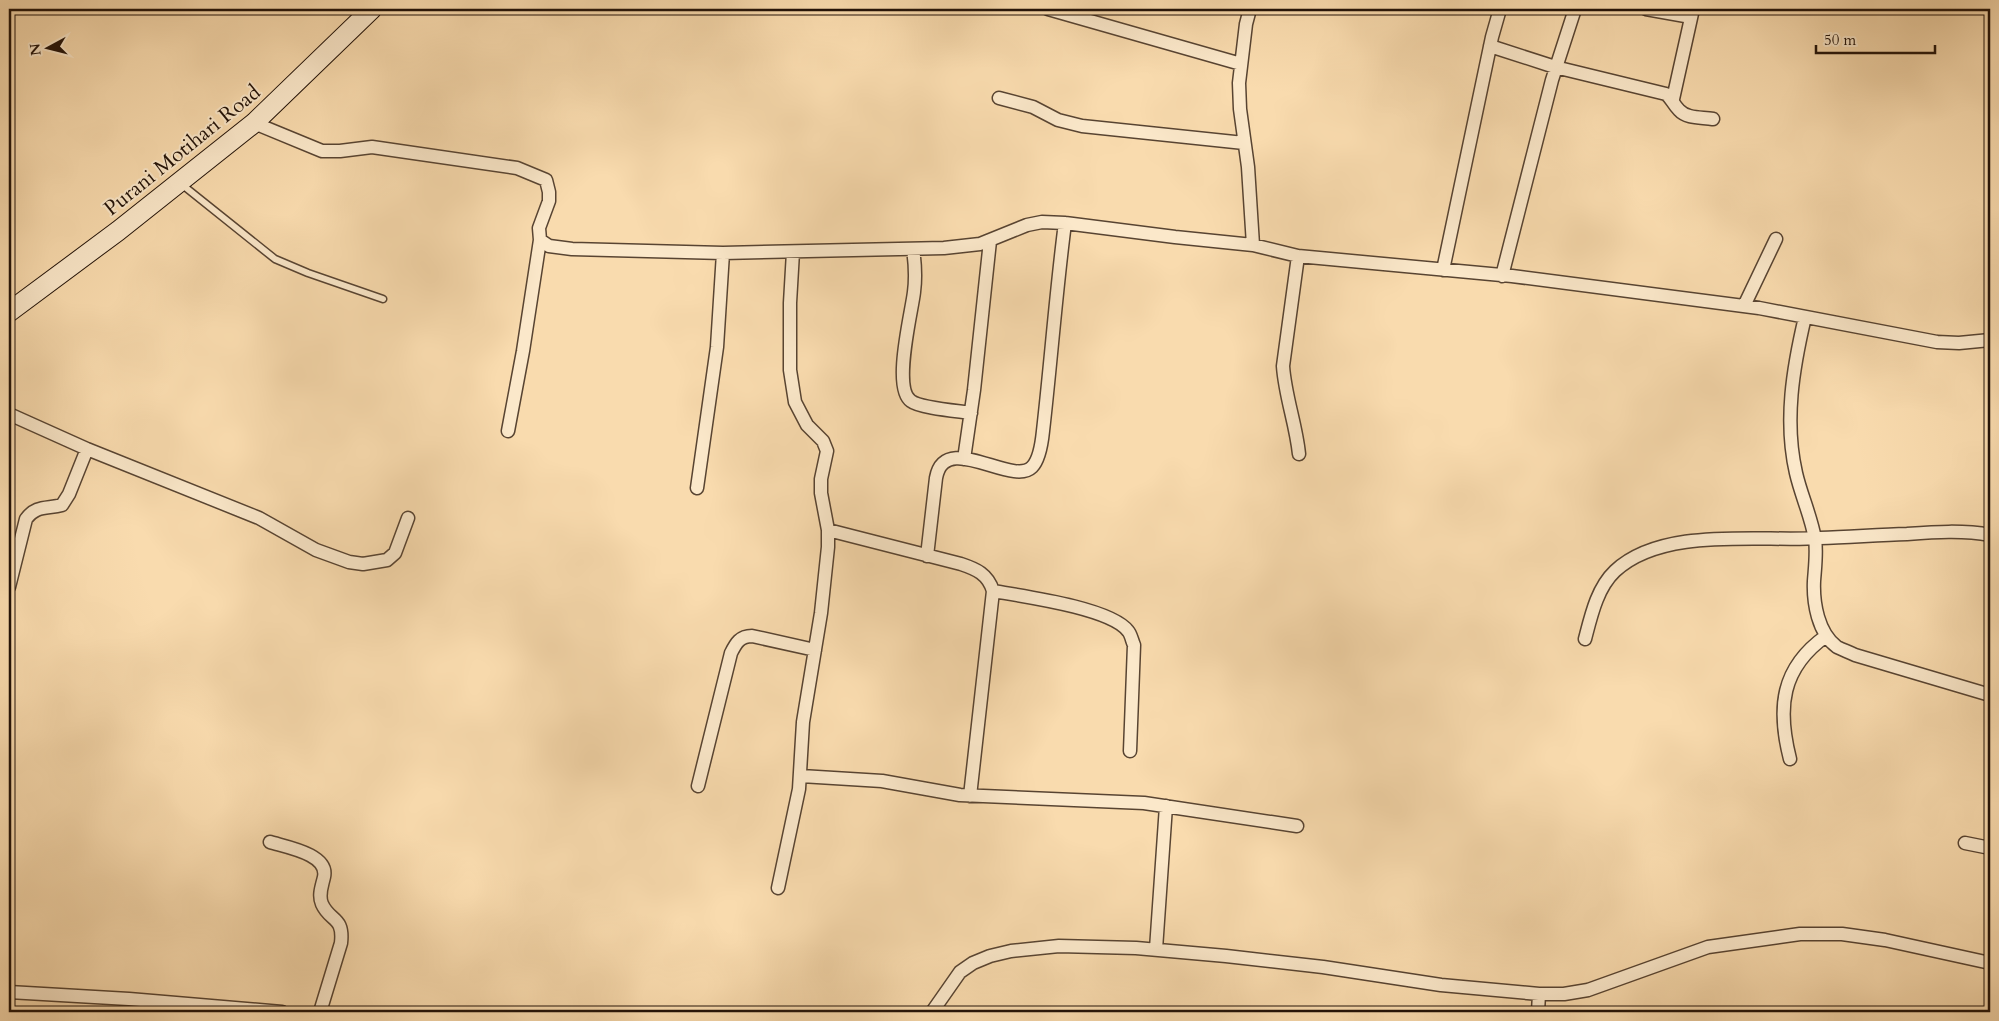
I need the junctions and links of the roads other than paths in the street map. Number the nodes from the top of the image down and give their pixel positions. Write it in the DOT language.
graph roads {
  1 [pos="372,9"];
  2 [pos="1048,9"];
  3 [pos="1250,9"];
  4 [pos="1500,9"];
  5 [pos="1575,9"];
  6 [pos="1646,9"];
  7 [pos="1692,13"];
  8 [pos="1490,46"];
  9 [pos="1241,64"];
  10 [pos="1555,67"];
  11 [pos="999,98"];
  12 [pos="1673,99"];
  13 [pos="1713,119"];
  14 [pos="254,123"];
  15 [pos="1244,143"];
  16 [pos="179,182"];
  17 [pos="1065,222"];
  18 [pos="1776,239"];
  19 [pos="540,240"];
  20 [pos="990,241"];
  21 [pos="1253,245"];
  22 [pos="913,249"];
  23 [pos="793,252"];
  24 [pos="723,253"];
  25 [pos="1298,256"];
  26 [pos="1443,270"];
  27 [pos="1502,276"];
  28 [pos="383,299"];
  29 [pos="11,305"];
  30 [pos="1744,306"];
  31 [pos="1805,318"];
  32 [pos="1990,340"];
  33 [pos="971,413"];
  34 [pos="9,414"];
  35 [pos="508,431"];
  36 [pos="87,449"];
  37 [pos="1299,454"];
  38 [pos="964,459"];
  39 [pos="698,488"];
  40 [pos="408,518"];
  41 [pos="828,530"];
  42 [pos="1990,535"];
  43 [pos="1815,539"];
  44 [pos="927,556"];
  45 [pos="9,587"];
  46 [pos="992,590"];
  47 [pos="1826,636"];
  48 [pos="1585,639"];
  49 [pos="815,650"];
  50 [pos="1990,695"];
  51 [pos="1130,751"];
  52 [pos="1790,759"];
  53 [pos="801,776"];
  54 [pos="698,786"];
  55 [pos="970,796"];
  56 [pos="1166,806"];
  57 [pos="1298,826"];
  58 [pos="270,842"];
  59 [pos="1965,843"];
  60 [pos="1990,848"];
  61 [pos="778,888"];
  62 [pos="1156,949"];
  63 [pos="1990,963"];
  64 [pos="9,992"];
  65 [pos="1539,994"];
  66 [pos="282,1012"];
  67 [pos="320,1012"];
  68 [pos="932,1012"];
  69 [pos="1538,1012"];
  1 -- 14 [label="main road, Purani Motihari Road"];
  2 -- 9 [label="street"];
  3 -- 9 [label="street"];
  4 -- 8 [label="street"];
  5 -- 10 [label="street"];
  6 -- 7 [label="street"];
  7 -- 12 [label="street"];
  8 -- 10 [label="street"];
  8 -- 26 [label="street"];
  9 -- 15 [label="street"];
  10 -- 12 [label="street"];
  10 -- 27 [label="street"];
  11 -- 15 [label="street"];
  12 -- 13 [label="street"];
  14 -- 16 [label="main road, Purani Motihari Road"];
  14 -- 19 [label="street"];
  15 -- 21 [label="street"];
  16 -- 28 [label="lane"];
  16 -- 29 [label="main road, Purani Motihari Road"];
  17 -- 20 [label="street"];
  17 -- 21 [label="street"];
  17 -- 38 [label="street"];
  18 -- 30 [label="street"];
  19 -- 24 [label="street"];
  19 -- 35 [label="street"];
  20 -- 22 [label="street"];
  20 -- 33 [label="street"];
  21 -- 25 [label="street"];
  22 -- 23 [label="street"];
  22 -- 33 [label="street"];
  23 -- 24 [label="street"];
  23 -- 41 [label="street"];
  24 -- 39 [label="street"];
  25 -- 26 [label="street"];
  25 -- 37 [label="street"];
  26 -- 27 [label="street"];
  27 -- 30 [label="street"];
  30 -- 31 [label="street"];
  31 -- 32 [label="street"];
  31 -- 43 [label="street"];
  33 -- 38 [label="street"];
  34 -- 36 [label="street"];
  36 -- 40 [label="street"];
  36 -- 45 [label="street"];
  38 -- 44 [label="street"];
  41 -- 44 [label="street"];
  41 -- 49 [label="street"];
  42 -- 43 [label="street"];
  43 -- 47 [label="street"];
  43 -- 48 [label="street"];
  44 -- 46 [label="street"];
  46 -- 51 [label="street"];
  46 -- 55 [label="street"];
  47 -- 50 [label="street"];
  47 -- 52 [label="street"];
  49 -- 53 [label="street"];
  49 -- 54 [label="street"];
  53 -- 55 [label="street"];
  53 -- 61 [label="street"];
  55 -- 56 [label="street"];
  56 -- 57 [label="street"];
  56 -- 62 [label="street"];
  58 -- 67 [label="street"];
  59 -- 60 [label="street"];
  62 -- 65 [label="street"];
  62 -- 68 [label="street"];
  63 -- 65 [label="street"];
  64 -- 66 [label="street"];
  65 -- 69 [label="street"];
}
